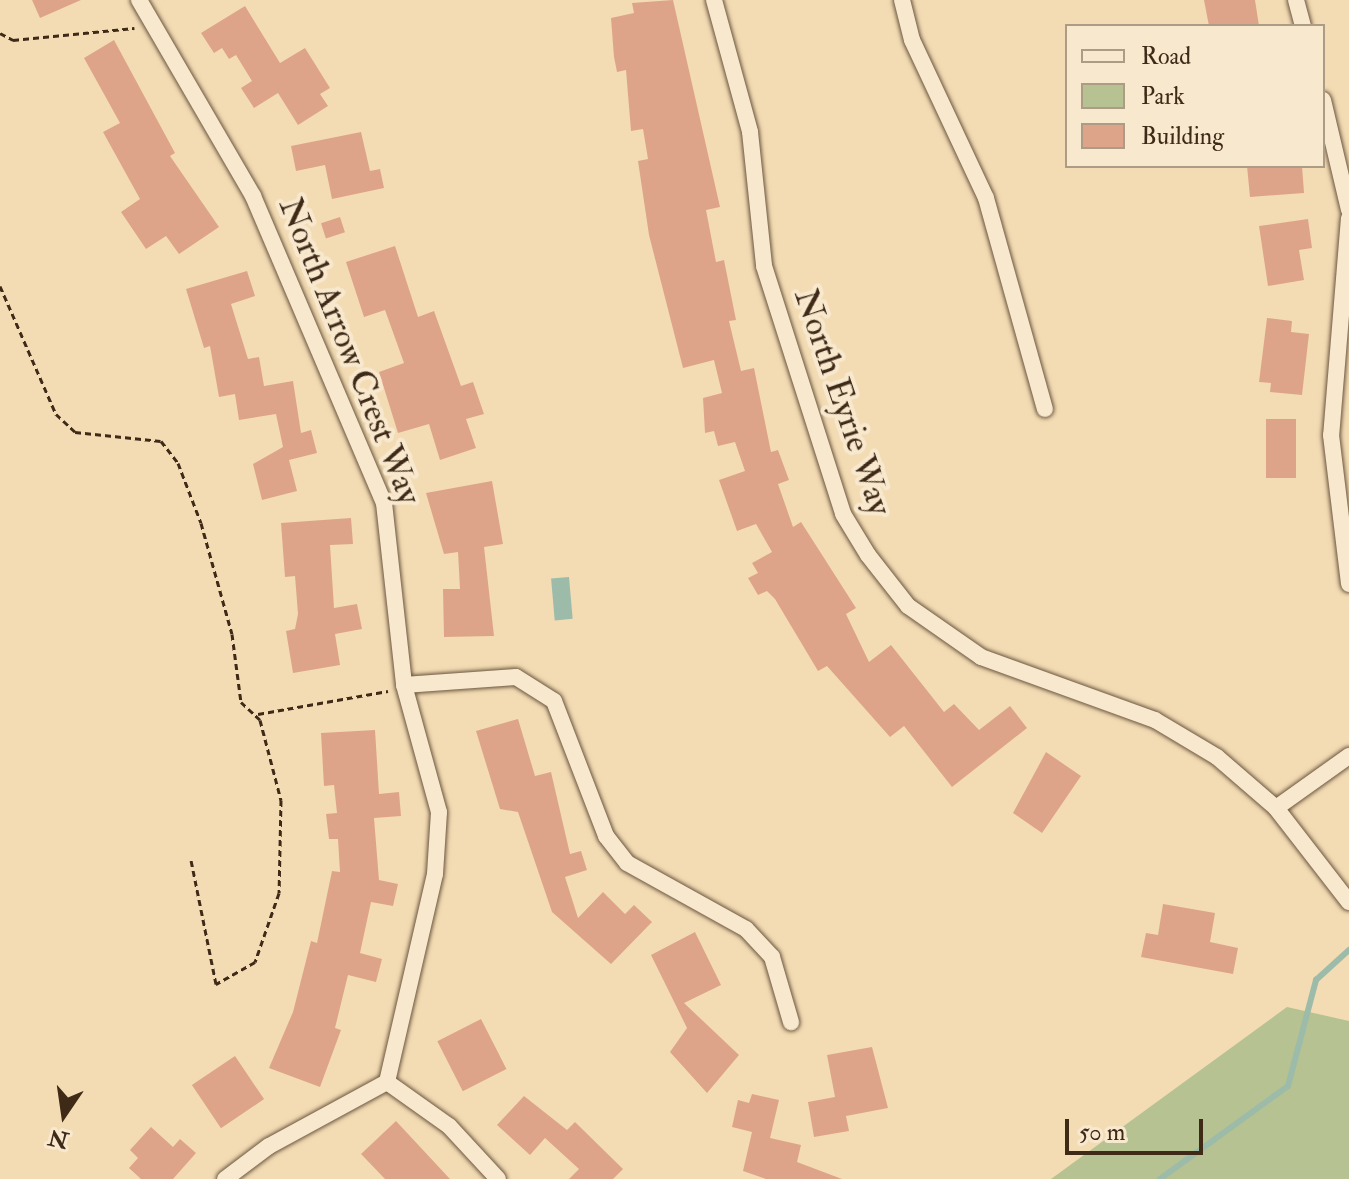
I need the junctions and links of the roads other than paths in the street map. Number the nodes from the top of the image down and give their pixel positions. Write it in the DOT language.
graph roads {
  1 [pos="139,0"];
  2 [pos="714,0"];
  3 [pos="902,0"];
  4 [pos="1296,0"];
  5 [pos="1302,24"];
  6 [pos="1325,108"];
  7 [pos="1349,210"];
  8 [pos="1349,218"];
  9 [pos="1045,409"];
  10 [pos="1349,584"];
  11 [pos="399,688"];
  12 [pos="1349,756"];
  13 [pos="1276,808"];
  14 [pos="1349,902"];
  15 [pos="791,1022"];
  16 [pos="387,1082"];
  17 [pos="225,1179"];
  18 [pos="498,1179"];
  1 -- 11 [label="street, North Arrow Crest Way"];
  2 -- 13 [label="street, North Eyrie Way"];
  3 -- 9 [label="street"];
  4 -- 5 [label="street"];
  6 -- 7 [label="street"];
  8 -- 10 [label="street"];
  11 -- 15 [label="street"];
  11 -- 16 [label="street, North Arrow Crest Way"];
  12 -- 13 [label="street"];
  13 -- 14 [label="street, North Eyrie Way"];
  16 -- 17 [label="street"];
  16 -- 18 [label="street"];
}
